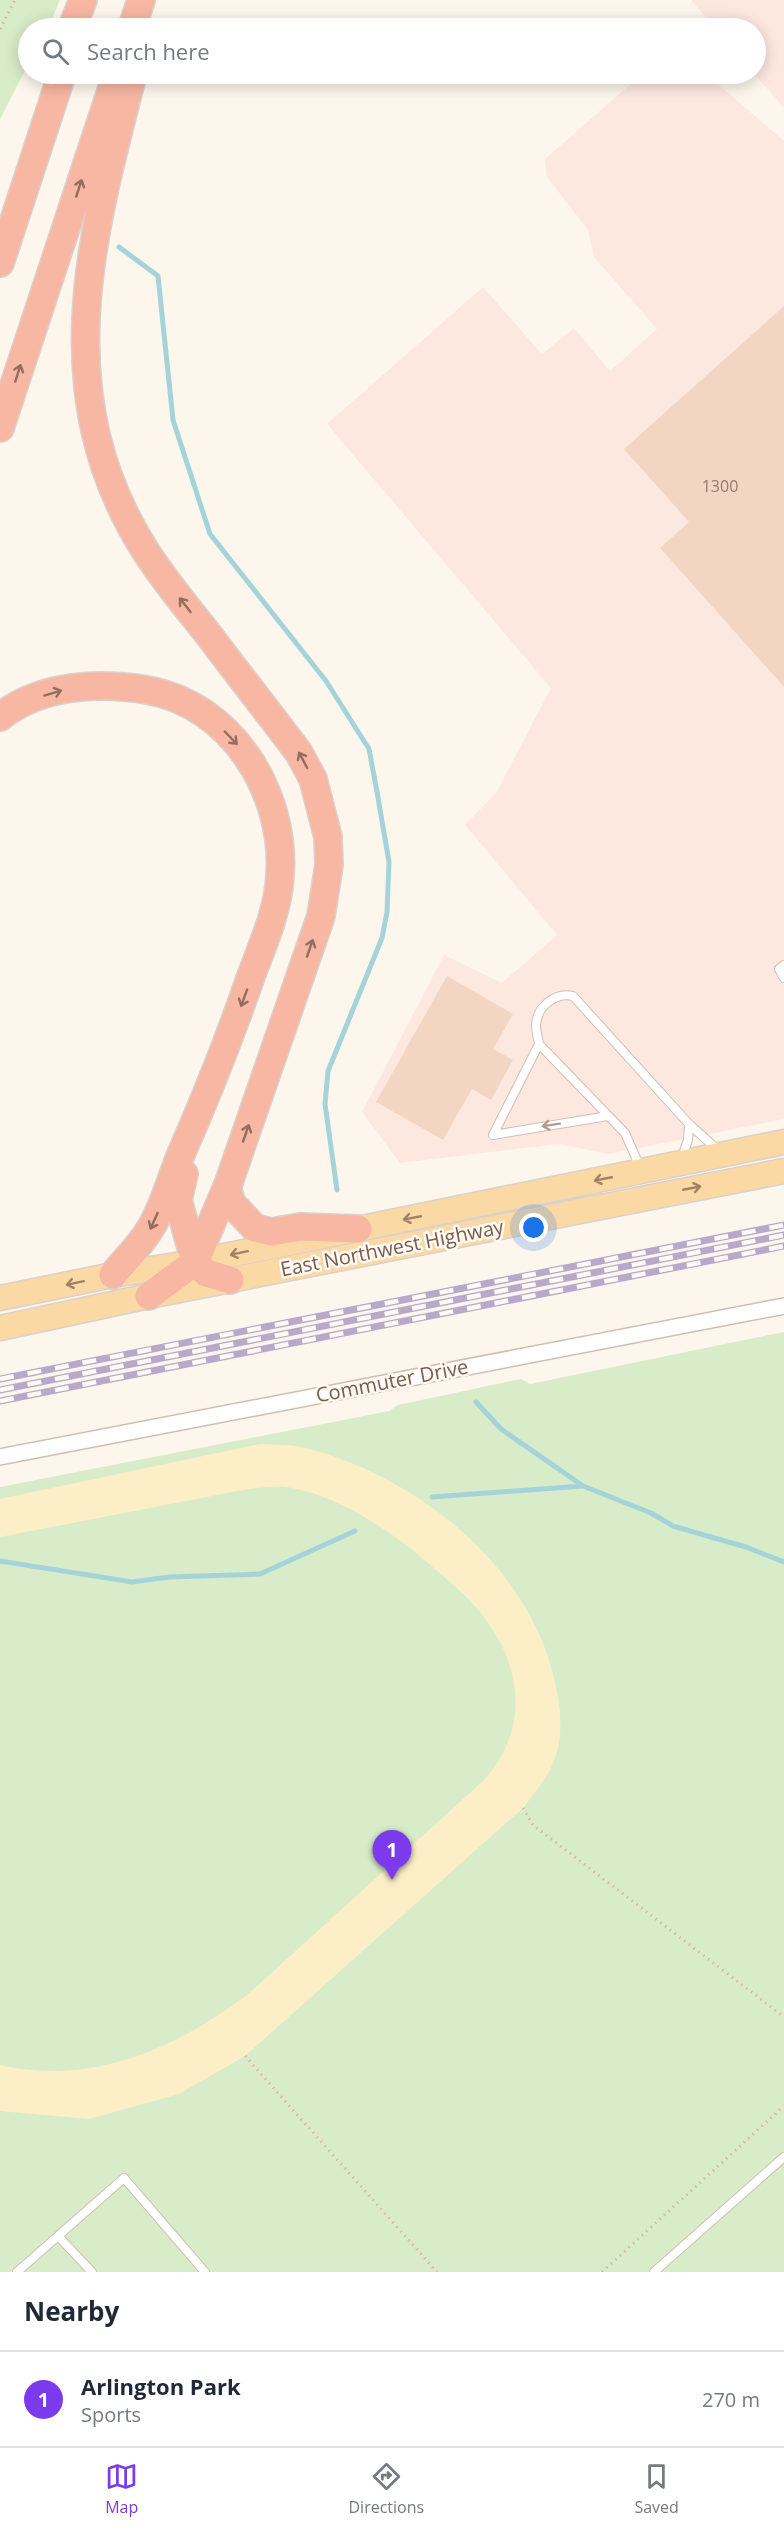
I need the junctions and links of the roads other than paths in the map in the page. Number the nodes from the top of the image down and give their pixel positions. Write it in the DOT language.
graph roads {
  1 [pos="85,0"];
  2 [pos="141,0"];
  3 [pos="152,0"];
  4 [pos="77,18"];
  5 [pos="80,18"];
  6 [pos="135,18"];
  7 [pos="148,18"];
  8 [pos="50,84"];
  9 [pos="59,84"];
  10 [pos="114,84"];
  11 [pos="130,84"];
  12 [pos="0,207"];
  13 [pos="0,263"];
  14 [pos="0,428"];
  15 [pos="0,717"];
  16 [pos="784,965"];
  17 [pos="784,978"];
  18 [pos="539,1044"];
  19 [pos="202,1109"];
  20 [pos="608,1116"];
  21 [pos="689,1124"];
  22 [pos="784,1142"];
  23 [pos="723,1154"];
  24 [pos="678,1163"];
  25 [pos="784,1171"];
  26 [pos="641,1172"];
  27 [pos="227,1188"];
  28 [pos="634,1200"];
  29 [pos="358,1229"];
  30 [pos="195,1262"];
  31 [pos="113,1275"];
  32 [pos="230,1280"];
  33 [pos="149,1296"];
  34 [pos="0,1298"];
  35 [pos="784,1306"];
  36 [pos="0,1328"];
  37 [pos="0,1457"];
  38 [pos="784,2157"];
  39 [pos="58,2236"];
  40 [pos="17,2272"];
  41 [pos="92,2272"];
  42 [pos="205,2272"];
  43 [pos="654,2272"];
  1 -- 4 [label="highway"];
  1 -- 5 [label="highway"];
  2 -- 6 [label="highway"];
  3 -- 7 [label="highway"];
  8 -- 12 [label="highway"];
  9 -- 13 [label="highway"];
  14 -- 10 [label="highway, one-way"];
  27 -- 11 [label="highway, one-way"];
  15 -- 19 [label="highway, one-way"];
  16 -- 17 [label="lane"];
  18 -- 20 [label="lane"];
  20 -- 18 [label="lane, one-way"];
  18 -- 21 [label="lane"];
  19 -- 30 [label="highway"];
  19 -- 31 [label="highway, one-way"];
  20 -- 26 [label="lane"];
  21 -- 23 [label="lane"];
  21 -- 24 [label="lane"];
  22 -- 23 [label="main road, East Northwest Highway"];
  23 -- 24 [label="main road, East Northwest Highway"];
  24 -- 26 [label="main road, East Northwest Highway"];
  28 -- 25 [label="main road, East Northwest Highway, one-way"];
  26 -- 28 [label="main road"];
  26 -- 29 [label="main road, East Northwest Highway, one-way"];
  27 -- 29 [label="highway"];
  27 -- 30 [label="highway"];
  28 -- 32 [label="main road, East Northwest Highway"];
  29 -- 30 [label="main road, East Northwest Highway, one-way"];
  30 -- 31 [label="main road, East Northwest Highway"];
  30 -- 32 [label="highway"];
  30 -- 33 [label="highway"];
  31 -- 34 [label="main road, East Northwest Highway, one-way"];
  32 -- 33 [label="main road, East Northwest Highway"];
  33 -- 36 [label="main road, East Northwest Highway"];
  35 -- 37 [label="street, Commuter Drive"];
  38 -- 43 [label="lane"];
  39 -- 40 [label="lane"];
  39 -- 41 [label="lane"];
  39 -- 42 [label="lane"];
}
